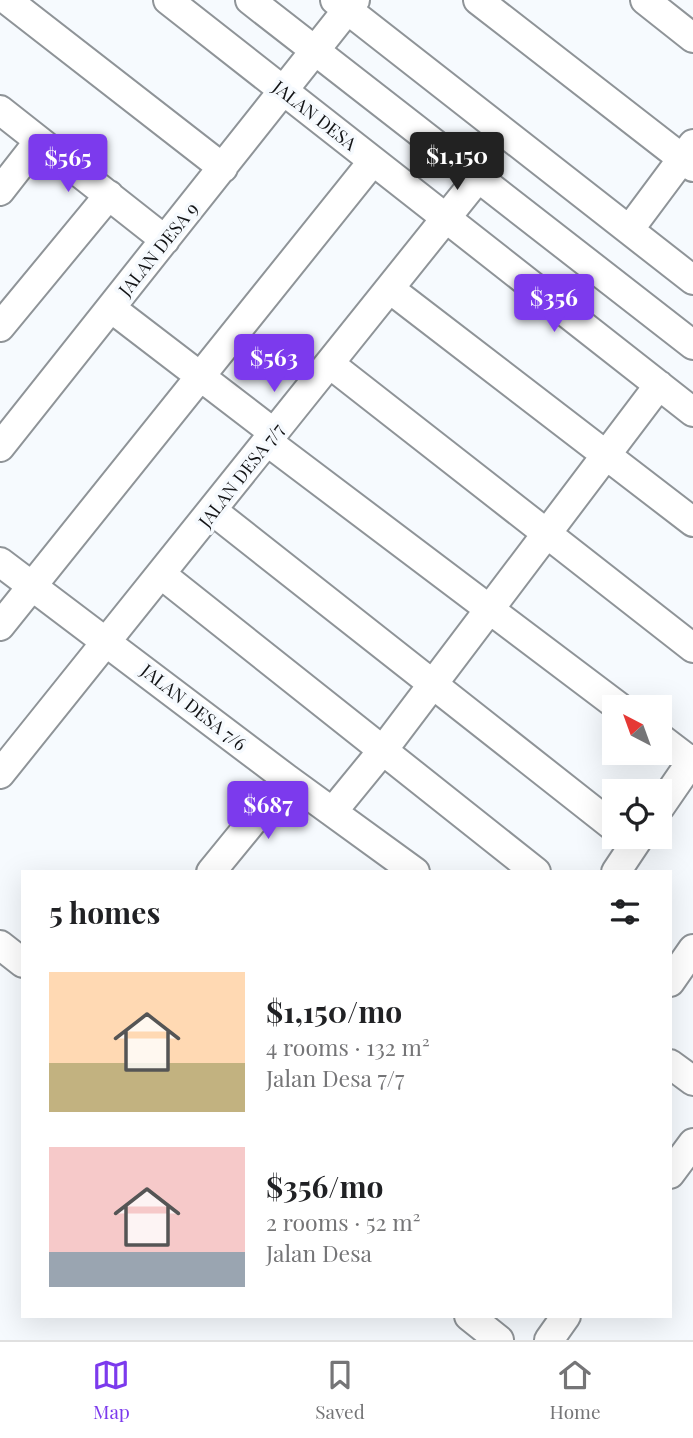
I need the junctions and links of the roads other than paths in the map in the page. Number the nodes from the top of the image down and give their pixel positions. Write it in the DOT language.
graph roads {
  1 [pos="7,0"];
  2 [pos="168,0"];
  3 [pos="250,0"];
  4 [pos="478,0"];
  5 [pos="645,0"];
  6 [pos="346,3"];
  7 [pos="693,38"];
  8 [pos="316,51"];
  9 [pos="284,91"];
  10 [pos="0,110"];
  11 [pos="40,141"];
  12 [pos="689,157"];
  13 [pos="373,161"];
  14 [pos="223,168"];
  15 [pos="478,178"];
  16 [pos="0,191"];
  17 [pos="109,195"];
  18 [pos="446,218"];
  19 [pos="629,230"];
  20 [pos="165,240"];
  21 [pos="693,280"];
  22 [pos="390,289"];
  23 [pos="111,308"];
  24 [pos="0,327"];
  25 [pos="693,345"];
  26 [pos="330,364"];
  27 [pos="200,375"];
  28 [pos="659,385"];
  29 [pos="693,412"];
  30 [pos="271,437"];
  31 [pos="0,447"];
  32 [pos="606,455"];
  33 [pos="213,511"];
  34 [pos="693,522"];
  35 [pos="547,533"];
  36 [pos="0,562"];
  37 [pos="162,575"];
  38 [pos="34,586"];
  39 [pos="490,608"];
  40 [pos="0,626"];
  41 [pos="108,642"];
  42 [pos="693,648"];
  43 [pos="433,684"];
  44 [pos="603,695"];
  45 [pos="672,747"];
  46 [pos="383,750"];
  47 [pos="692,761"];
  48 [pos="0,774"];
  49 [pos="286,779"];
  50 [pos="672,790"];
  51 [pos="333,811"];
  52 [pos="602,815"];
  53 [pos="624,849"];
  54 [pos="213,870"];
  55 [pos="412,870"];
  56 [pos="533,870"];
  57 [pos="617,870"];
  58 [pos="0,945"];
  59 [pos="21,961"];
  60 [pos="672,1065"];
  61 [pos="693,1081"];
  62 [pos="693,1143"];
  63 [pos="672,1171"];
  64 [pos="472,1318"];
  65 [pos="565,1318"];
  66 [pos="499,1340"];
  67 [pos="549,1340"];
  1 -- 14 [label="street"];
  2 -- 9 [label="street, JALAN DESA"];
  3 -- 8 [label="street"];
  4 -- 12 [label="street"];
  5 -- 7 [label="street"];
  6 -- 8 [label="street, JALAN DESA 9"];
  6 -- 19 [label="street"];
  8 -- 9 [label="street, JALAN DESA 9"];
  8 -- 15 [label="street"];
  9 -- 13 [label="street, JALAN DESA"];
  9 -- 14 [label="street, JALAN DESA 9"];
  10 -- 11 [label="street"];
  11 -- 16 [label="street"];
  11 -- 17 [label="street"];
  12 -- 19 [label="street"];
  13 -- 18 [label="street, JALAN DESA"];
  13 -- 27 [label="street"];
  14 -- 20 [label="street, JALAN DESA 9"];
  15 -- 18 [label="street, JALAN DESA 7/7"];
  15 -- 25 [label="street"];
  17 -- 20 [label="street"];
  17 -- 24 [label="street"];
  18 -- 22 [label="street, JALAN DESA 7/7"];
  18 -- 28 [label="street, JALAN DESA"];
  19 -- 21 [label="street"];
  20 -- 23 [label="street, JALAN DESA 9"];
  22 -- 26 [label="street, JALAN DESA 7/7"];
  22 -- 32 [label="street"];
  23 -- 27 [label="street"];
  23 -- 31 [label="street, JALAN DESA 9"];
  26 -- 30 [label="street, JALAN DESA 7/7"];
  26 -- 35 [label="street"];
  27 -- 30 [label="street"];
  27 -- 38 [label="street"];
  28 -- 29 [label="street, JALAN DESA"];
  28 -- 32 [label="street"];
  30 -- 33 [label="street, JALAN DESA 7/7"];
  30 -- 39 [label="street"];
  32 -- 34 [label="street"];
  32 -- 35 [label="street"];
  33 -- 37 [label="street, JALAN DESA 7/7"];
  33 -- 43 [label="street"];
  35 -- 39 [label="street"];
  35 -- 42 [label="street"];
  36 -- 38 [label="street, JALAN DESA 7/6"];
  37 -- 41 [label="street, JALAN DESA 7/7"];
  37 -- 46 [label="street"];
  38 -- 40 [label="street"];
  38 -- 41 [label="street, JALAN DESA 7/6"];
  39 -- 43 [label="street"];
  39 -- 44 [label="street"];
  41 -- 48 [label="street, JALAN DESA 7/7"];
  41 -- 49 [label="street, JALAN DESA 7/6"];
  43 -- 46 [label="street"];
  43 -- 52 [label="street"];
  45 -- 47 [label="street"];
  46 -- 51 [label="street"];
  46 -- 56 [label="street"];
  47 -- 50 [label="street"];
  49 -- 51 [label="street, JALAN DESA 7/6"];
  49 -- 54 [label="street"];
  51 -- 55 [label="street, JALAN DESA 7/6"];
  53 -- 57 [label="street"];
  58 -- 59 [label="street"];
  60 -- 61 [label="street"];
  62 -- 63 [label="street"];
  64 -- 66 [label="street"];
  65 -- 67 [label="street"];
}
